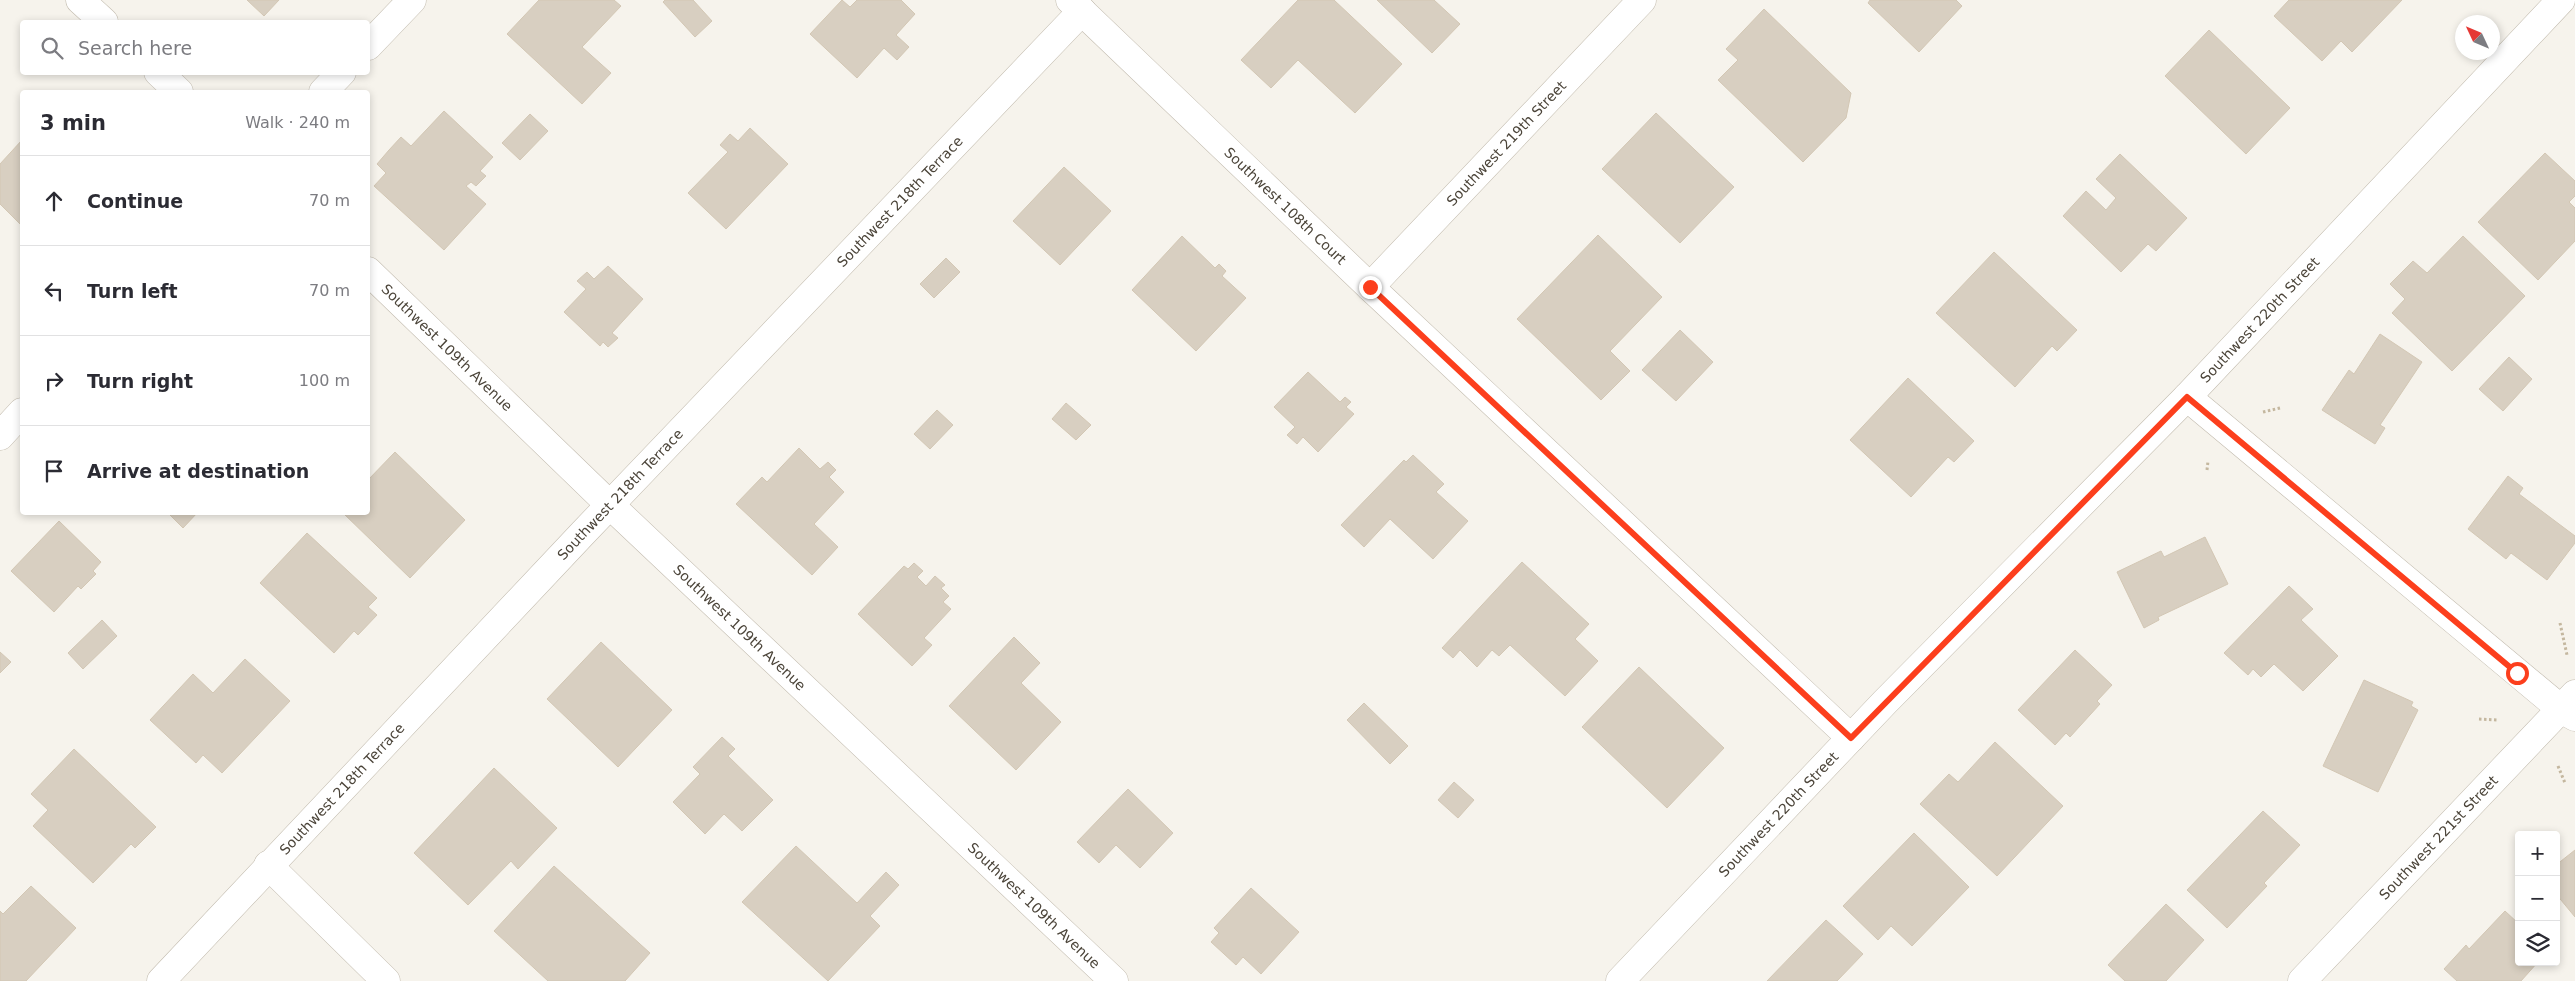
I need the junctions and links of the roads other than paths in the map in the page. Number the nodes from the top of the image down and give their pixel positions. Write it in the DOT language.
graph roads {
  1 [pos="80,0"];
  2 [pos="412,0"];
  3 [pos="1642,0"];
  4 [pos="2561,0"];
  5 [pos="1076,6"];
  6 [pos="102,20"];
  7 [pos="370,44"];
  8 [pos="161,75"];
  9 [pos="339,75"];
  10 [pos="177,90"];
  11 [pos="325,90"];
  12 [pos="370,273"];
  13 [pos="1370,287"];
  14 [pos="2187,397"];
  15 [pos="20,414"];
  16 [pos="0,436"];
  17 [pos="610,505"];
  18 [pos="2570,707"];
  19 [pos="1851,738"];
  20 [pos="268,865"];
  21 [pos="161,981"];
  22 [pos="386,981"];
  23 [pos="1114,981"];
  24 [pos="1620,981"];
  25 [pos="2302,981"];
  1 -- 6 [label="street"];
  2 -- 7 [label="street"];
  3 -- 13 [label="street, Southwest 219th Street"];
  4 -- 14 [label="street, Southwest 220th Street"];
  5 -- 13 [label="street, Southwest 108th Court"];
  5 -- 17 [label="street, Southwest 218th Terrace"];
  8 -- 10 [label="street"];
  9 -- 11 [label="street"];
  12 -- 17 [label="street, Southwest 109th Avenue"];
  13 -- 19 [label="street, Southwest 108th Court"];
  14 -- 18 [label="street"];
  14 -- 19 [label="street, Southwest 220th Street"];
  15 -- 16 [label="street"];
  17 -- 20 [label="street, Southwest 218th Terrace"];
  17 -- 23 [label="street, Southwest 109th Avenue"];
  18 -- 25 [label="street, Southwest 221st Street"];
  19 -- 24 [label="street, Southwest 220th Street"];
  20 -- 21 [label="street, Southwest 218th Terrace"];
  20 -- 22 [label="street"];
}
